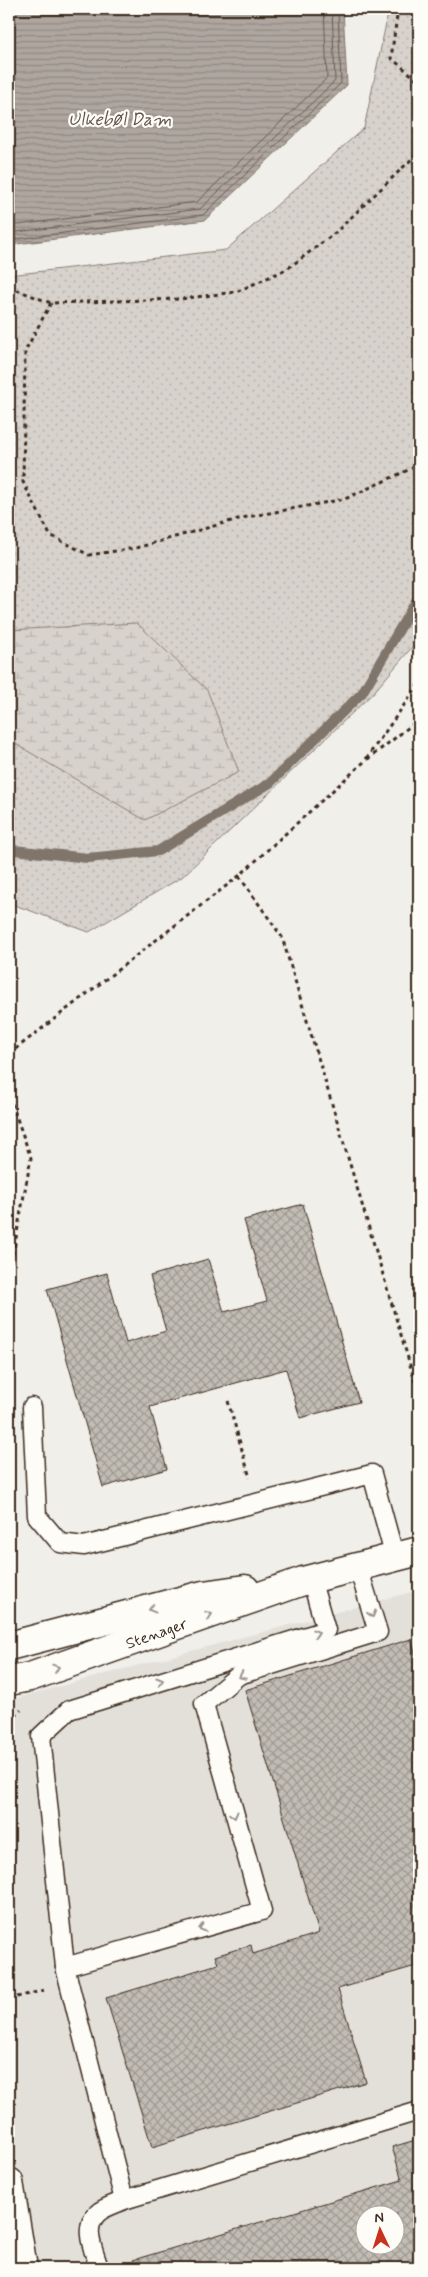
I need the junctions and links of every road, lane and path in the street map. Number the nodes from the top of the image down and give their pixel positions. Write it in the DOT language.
graph roads {
  1 [pos="398,9"];
  2 [pos="419,81"];
  3 [pos="419,152"];
  4 [pos="9,287"];
  5 [pos="51,303"];
  6 [pos="419,465"];
  7 [pos="419,684"];
  8 [pos="419,717"];
  9 [pos="364,762"];
  10 [pos="239,876"];
  11 [pos="9,1054"];
  12 [pos="9,1096"];
  13 [pos="9,1275"];
  14 [pos="419,1395"];
  15 [pos="228,1401"];
  16 [pos="32,1407"];
  17 [pos="257,1503"];
  18 [pos="412,1555"];
  19 [pos="358,1567"];
  20 [pos="307,1580"];
  21 [pos="9,1646"];
  22 [pos="9,1682"];
  23 [pos="68,1975"];
  24 [pos="9,1999"];
  25 [pos="419,2111"];
  26 [pos="9,2182"];
  27 [pos="124,2200"];
  28 [pos="23,2268"];
  29 [pos="99,2268"];
  1 -- 2 [label="path"];
  3 -- 5 [label="path"];
  4 -- 5 [label="path"];
  5 -- 6 [label="path"];
  7 -- 9 [label="path"];
  8 -- 9 [label="path"];
  9 -- 10 [label="path"];
  10 -- 11 [label="path"];
  10 -- 14 [label="path"];
  12 -- 13 [label="path"];
  15 -- 17 [label="path"];
  16 -- 17 [label="lane"];
  17 -- 18 [label="lane"];
  18 -- 19 [label="street, Stenager"];
  19 -- 20 [label="street, Stenager"];
  19 -- 23 [label="lane, one-way"];
  20 -- 21 [label="street, Stenager, one-way"];
  22 -- 20 [label="street, Stenager, one-way"];
  23 -- 20 [label="lane, one-way"];
  23 -- 24 [label="path"];
  23 -- 27 [label="lane"];
  25 -- 27 [label="lane"];
  26 -- 28 [label="street"];
  27 -- 29 [label="lane"];
}
